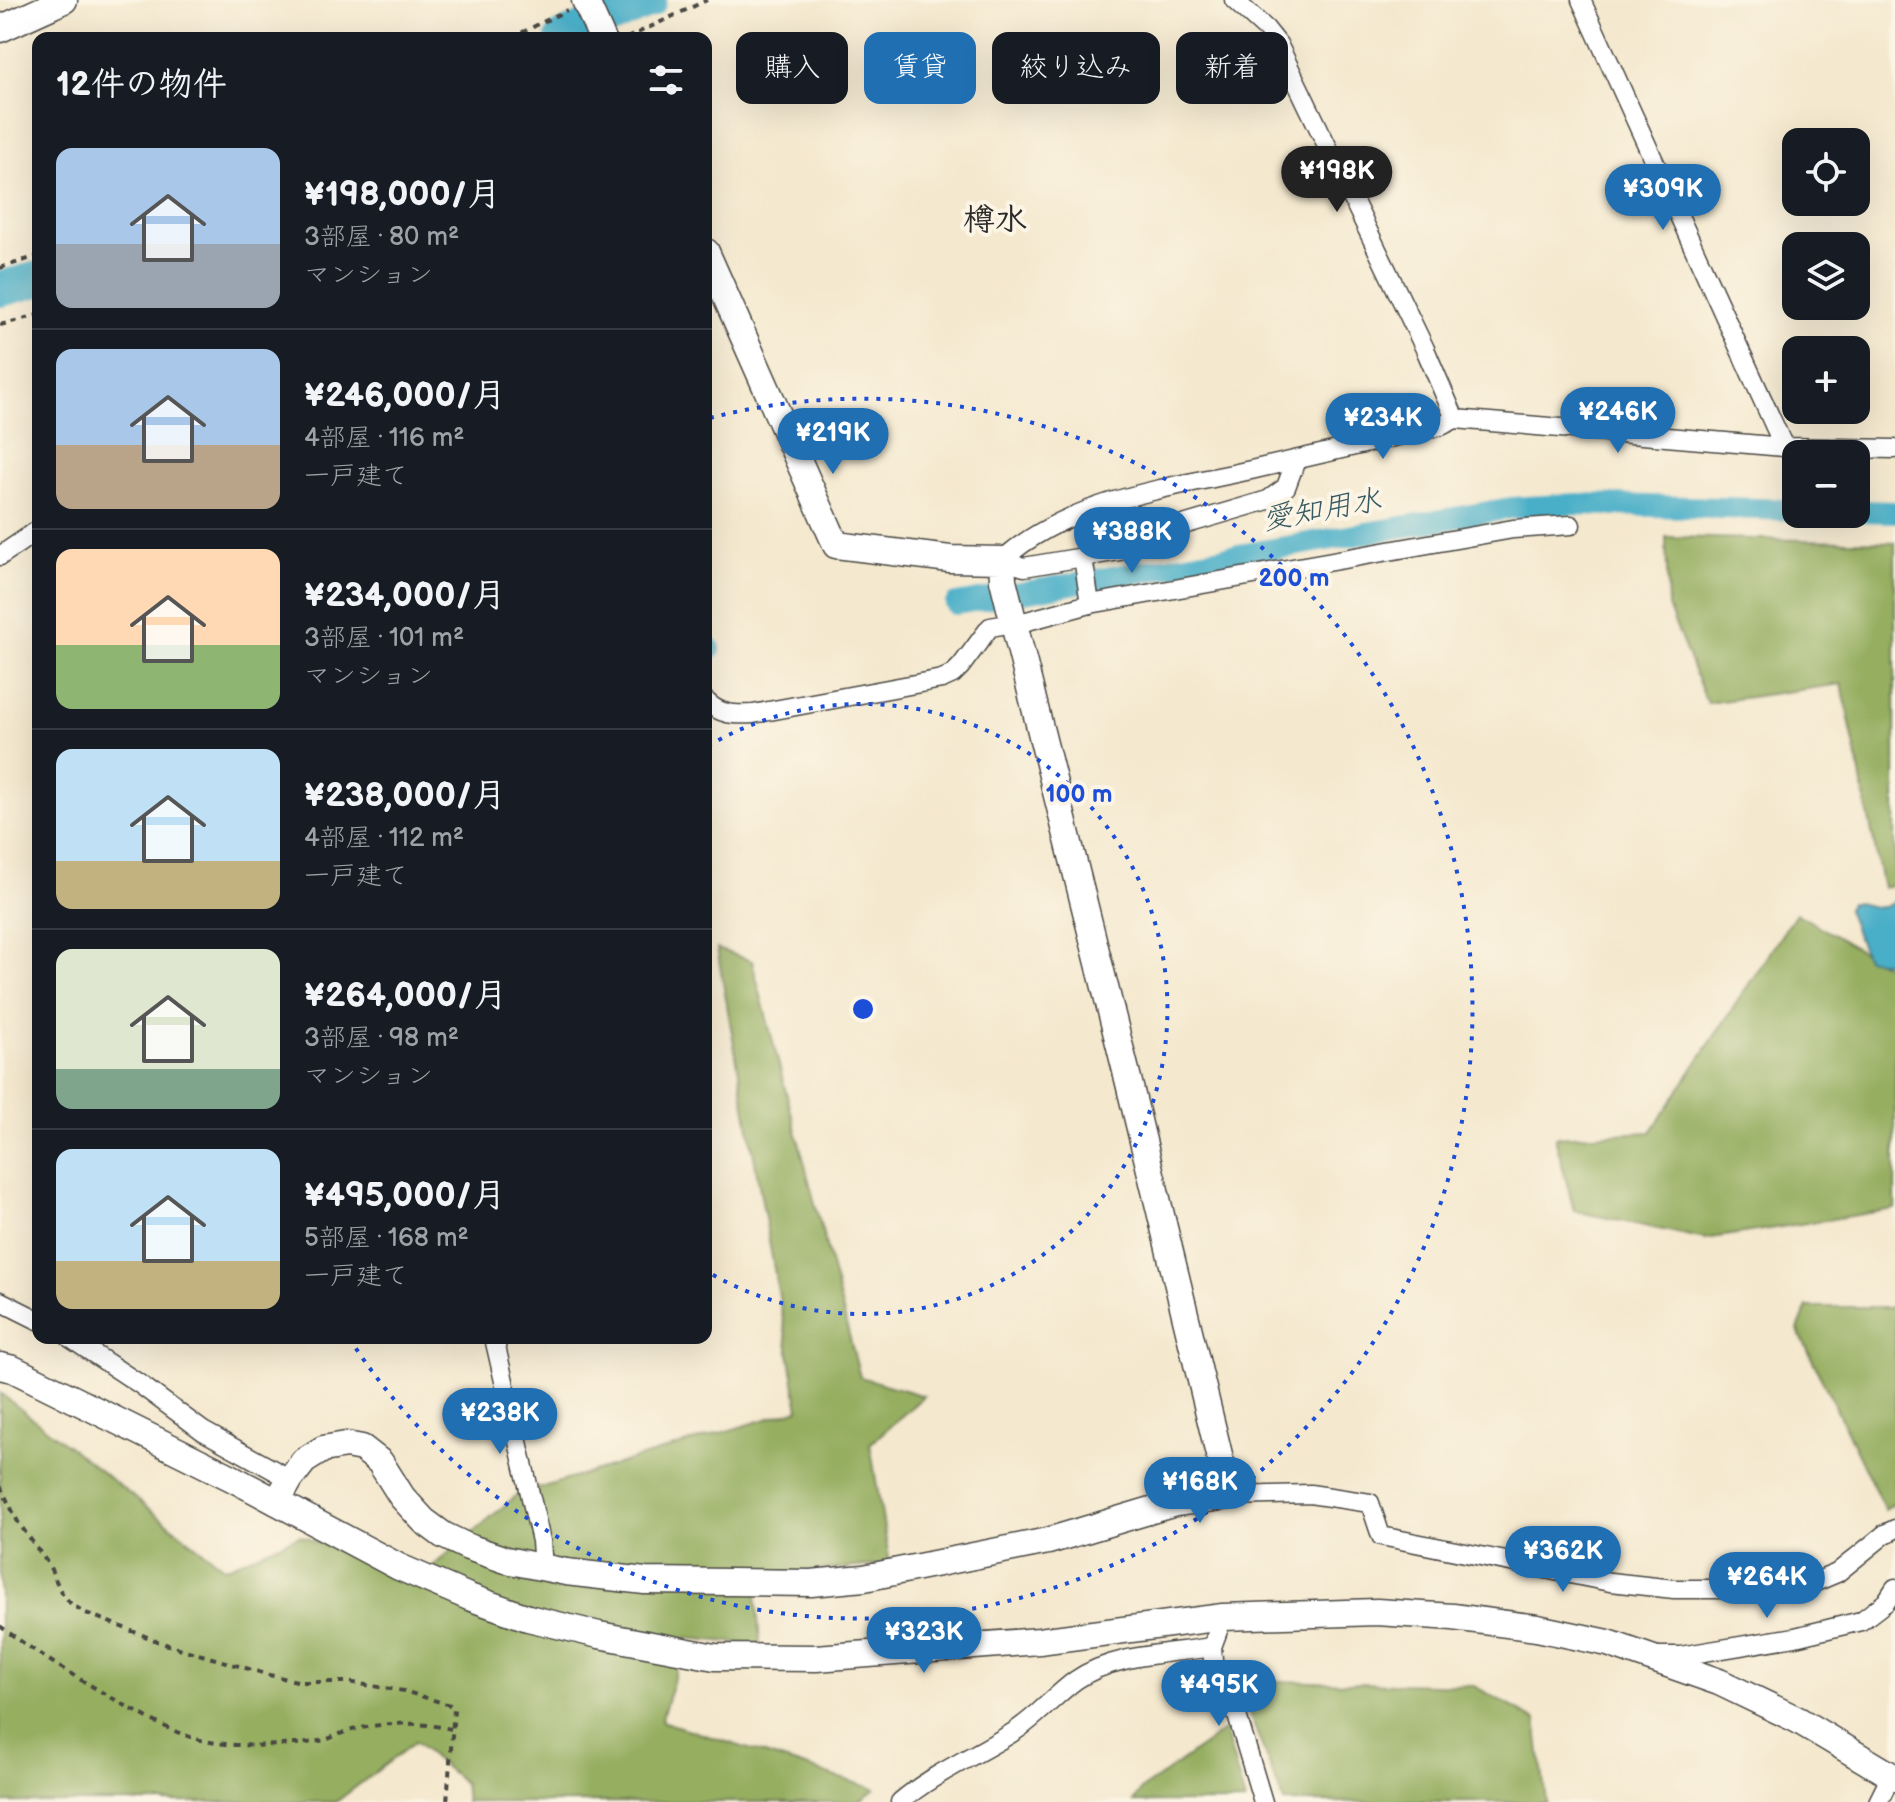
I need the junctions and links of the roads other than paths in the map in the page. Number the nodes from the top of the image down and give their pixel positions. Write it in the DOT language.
graph roads {
  1 [pos="64,0"];
  2 [pos="1234,0"];
  3 [pos="1581,0"];
  4 [pos="581,6"];
  5 [pos="0,29"];
  6 [pos="598,32"];
  7 [pos="712,266"];
  8 [pos="1455,419"];
  9 [pos="1782,443"];
  10 [pos="1782,447"];
  11 [pos="1870,449"];
  12 [pos="1895,449"];
  13 [pos="1296,460"];
  14 [pos="1571,525"];
  15 [pos="32,534"];
  16 [pos="0,556"];
  17 [pos="1083,557"];
  18 [pos="1002,570"];
  19 [pos="1090,604"];
  20 [pos="1013,621"];
  21 [pos="712,707"];
  22 [pos="0,1301"];
  23 [pos="32,1317"];
  24 [pos="79,1344"];
  25 [pos="495,1344"];
  26 [pos="0,1366"];
  27 [pos="290,1479"];
  28 [pos="1229,1496"];
  29 [pos="277,1502"];
  30 [pos="1895,1529"];
  31 [pos="543,1568"];
  32 [pos="1895,1588"];
  33 [pos="1223,1617"];
  34 [pos="1212,1647"];
  35 [pos="1645,1655"];
  36 [pos="1893,1777"];
  37 [pos="900,1802"];
  38 [pos="1263,1802"];
  39 [pos="1878,1802"];
  1 -- 5 [label="street"];
  2 -- 8 [label="street"];
  3 -- 9 [label="street"];
  4 -- 6 [label="street"];
  7 -- 18 [label="street"];
  8 -- 10 [label="street"];
  8 -- 13 [label="street"];
  11 -- 12 [label="street"];
  13 -- 17 [label="street"];
  13 -- 18 [label="street"];
  14 -- 19 [label="street"];
  15 -- 16 [label="street"];
  17 -- 18 [label="street"];
  17 -- 19 [label="street"];
  18 -- 20 [label="street"];
  19 -- 20 [label="street"];
  20 -- 21 [label="street"];
  20 -- 28 [label="street"];
  22 -- 23 [label="street"];
  24 -- 27 [label="street"];
  25 -- 31 [label="street"];
  26 -- 29 [label="street"];
  27 -- 29 [label="street"];
  27 -- 31 [label="street"];
  28 -- 30 [label="street"];
  28 -- 31 [label="street"];
  29 -- 33 [label="street"];
  32 -- 35 [label="street"];
  33 -- 34 [label="street"];
  33 -- 35 [label="street"];
  34 -- 37 [label="street"];
  34 -- 38 [label="street"];
  35 -- 36 [label="street"];
  36 -- 39 [label="street"];
}
